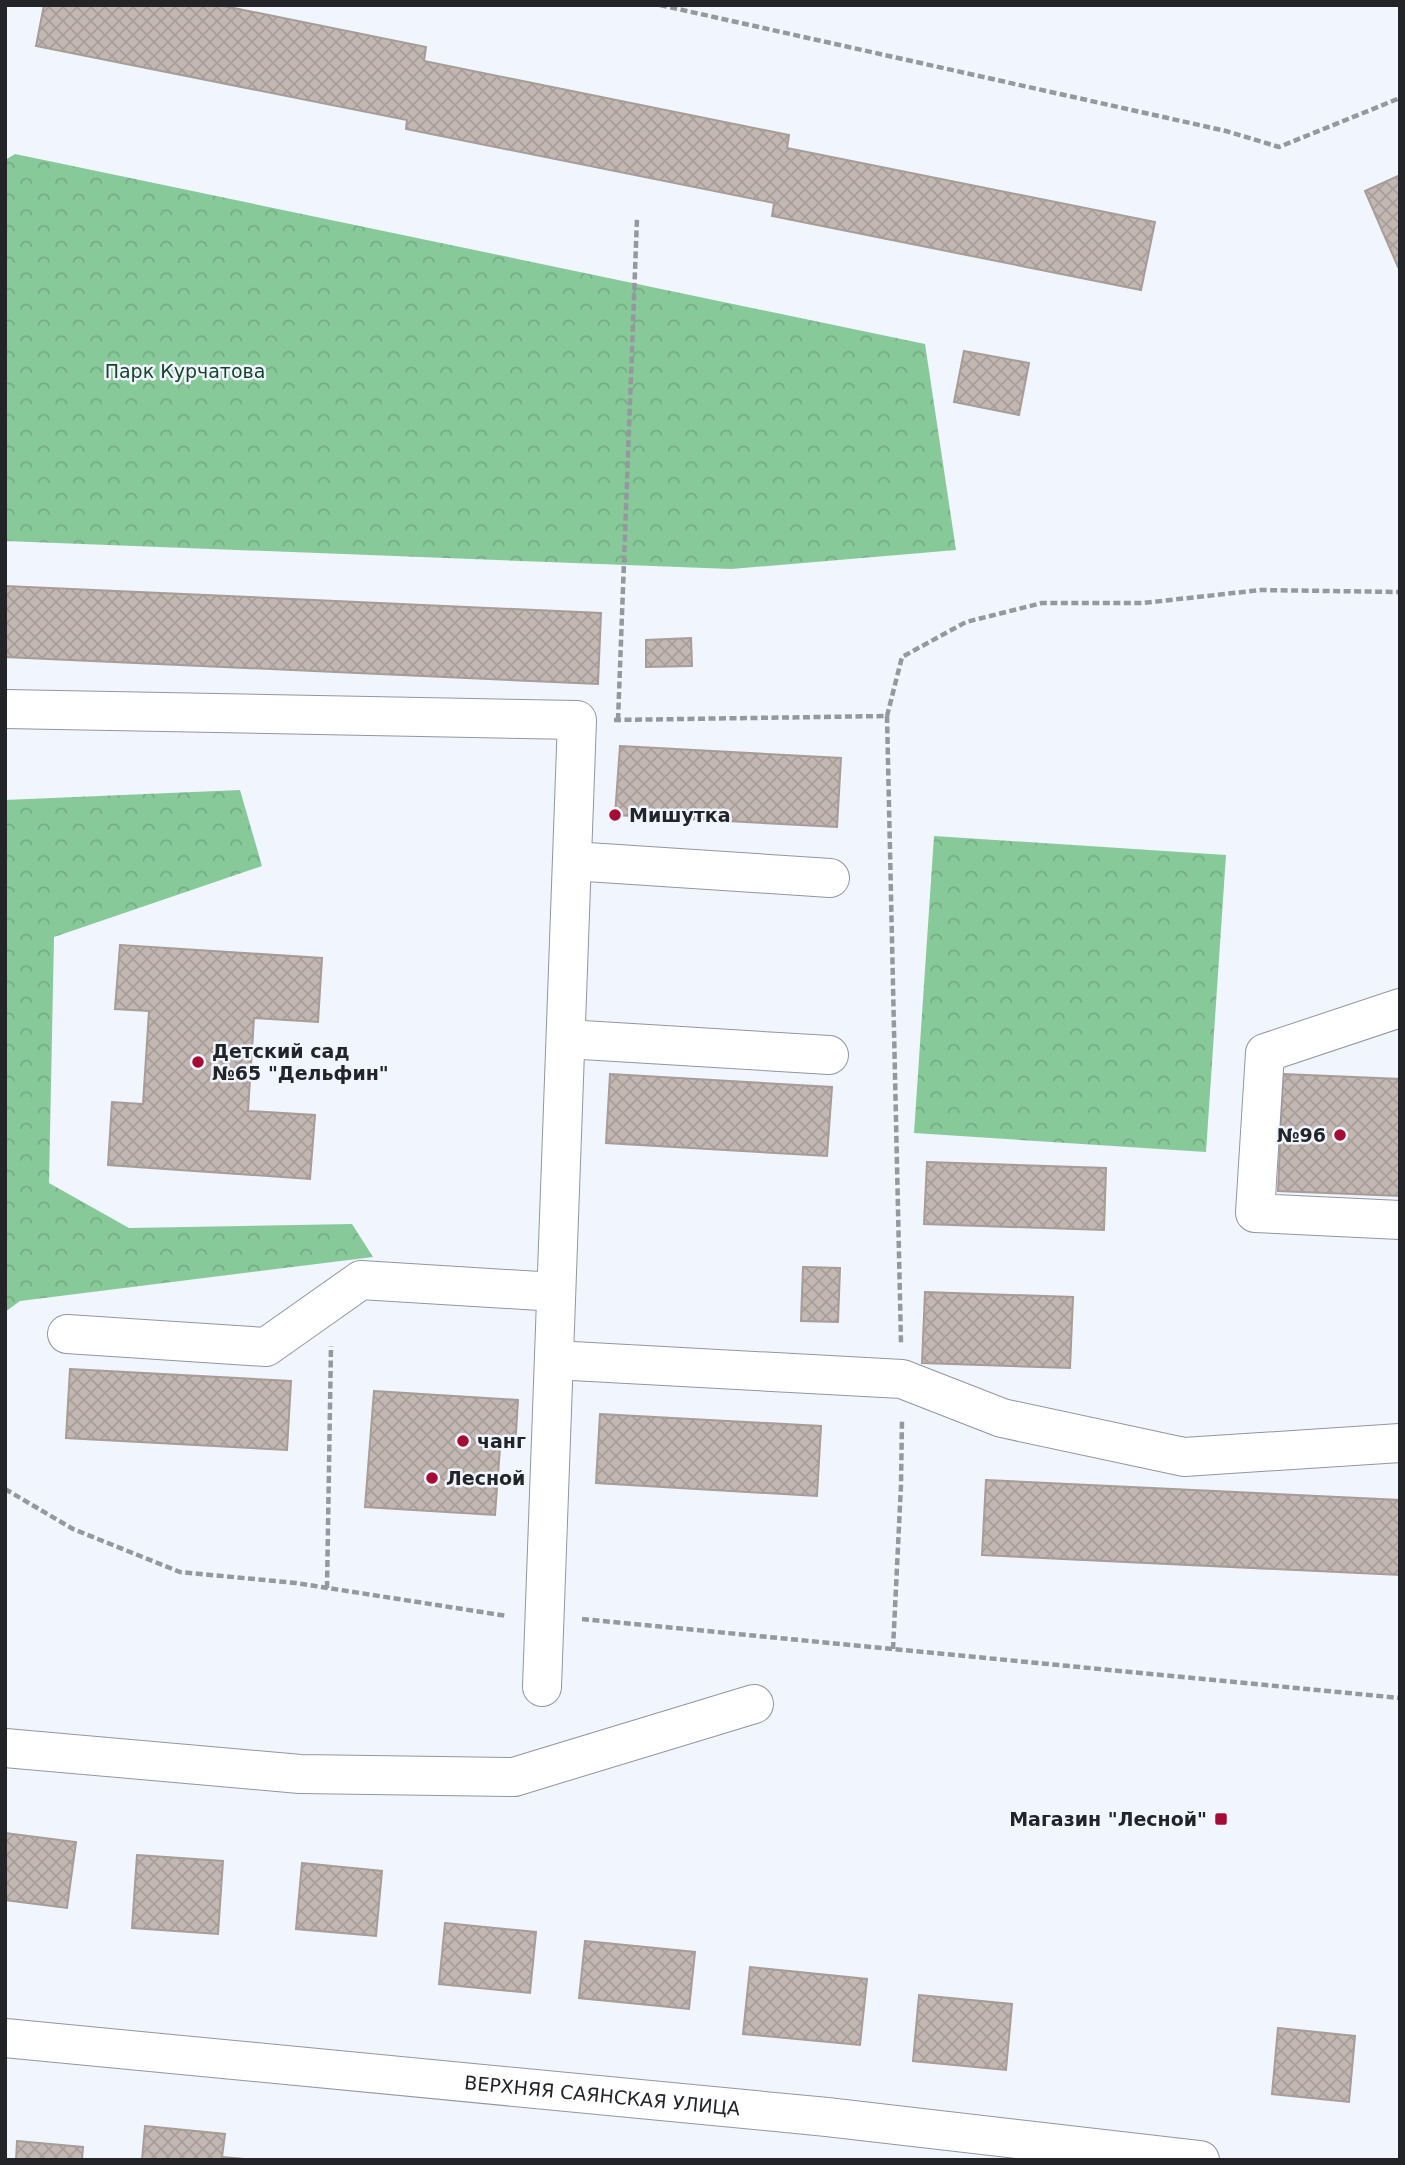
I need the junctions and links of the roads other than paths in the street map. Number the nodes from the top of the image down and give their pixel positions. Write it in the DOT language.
graph roads {
  1 [pos="5,709"];
  2 [pos="572,861"];
  3 [pos="830,878"];
  4 [pos="1400,1009"];
  5 [pos="566,1039"];
  6 [pos="829,1055"];
  7 [pos="1400,1220"];
  8 [pos="556,1292"];
  9 [pos="67,1334"];
  10 [pos="554,1360"];
  11 [pos="1400,1443"];
  12 [pos="542,1687"];
  13 [pos="754,1704"];
  14 [pos="5,1748"];
  15 [pos="5,2038"];
  16 [pos="1200,2160"];
  1 -- 2 [label="street"];
  2 -- 3 [label="street"];
  2 -- 5 [label="street"];
  4 -- 7 [label="street"];
  5 -- 6 [label="street"];
  5 -- 8 [label="street"];
  8 -- 9 [label="street"];
  8 -- 10 [label="street"];
  10 -- 11 [label="street"];
  10 -- 12 [label="street"];
  13 -- 14 [label="street"];
  15 -- 16 [label="street, ВЕРХНЯЯ САЯНСКАЯ УЛИЦА"];
}
